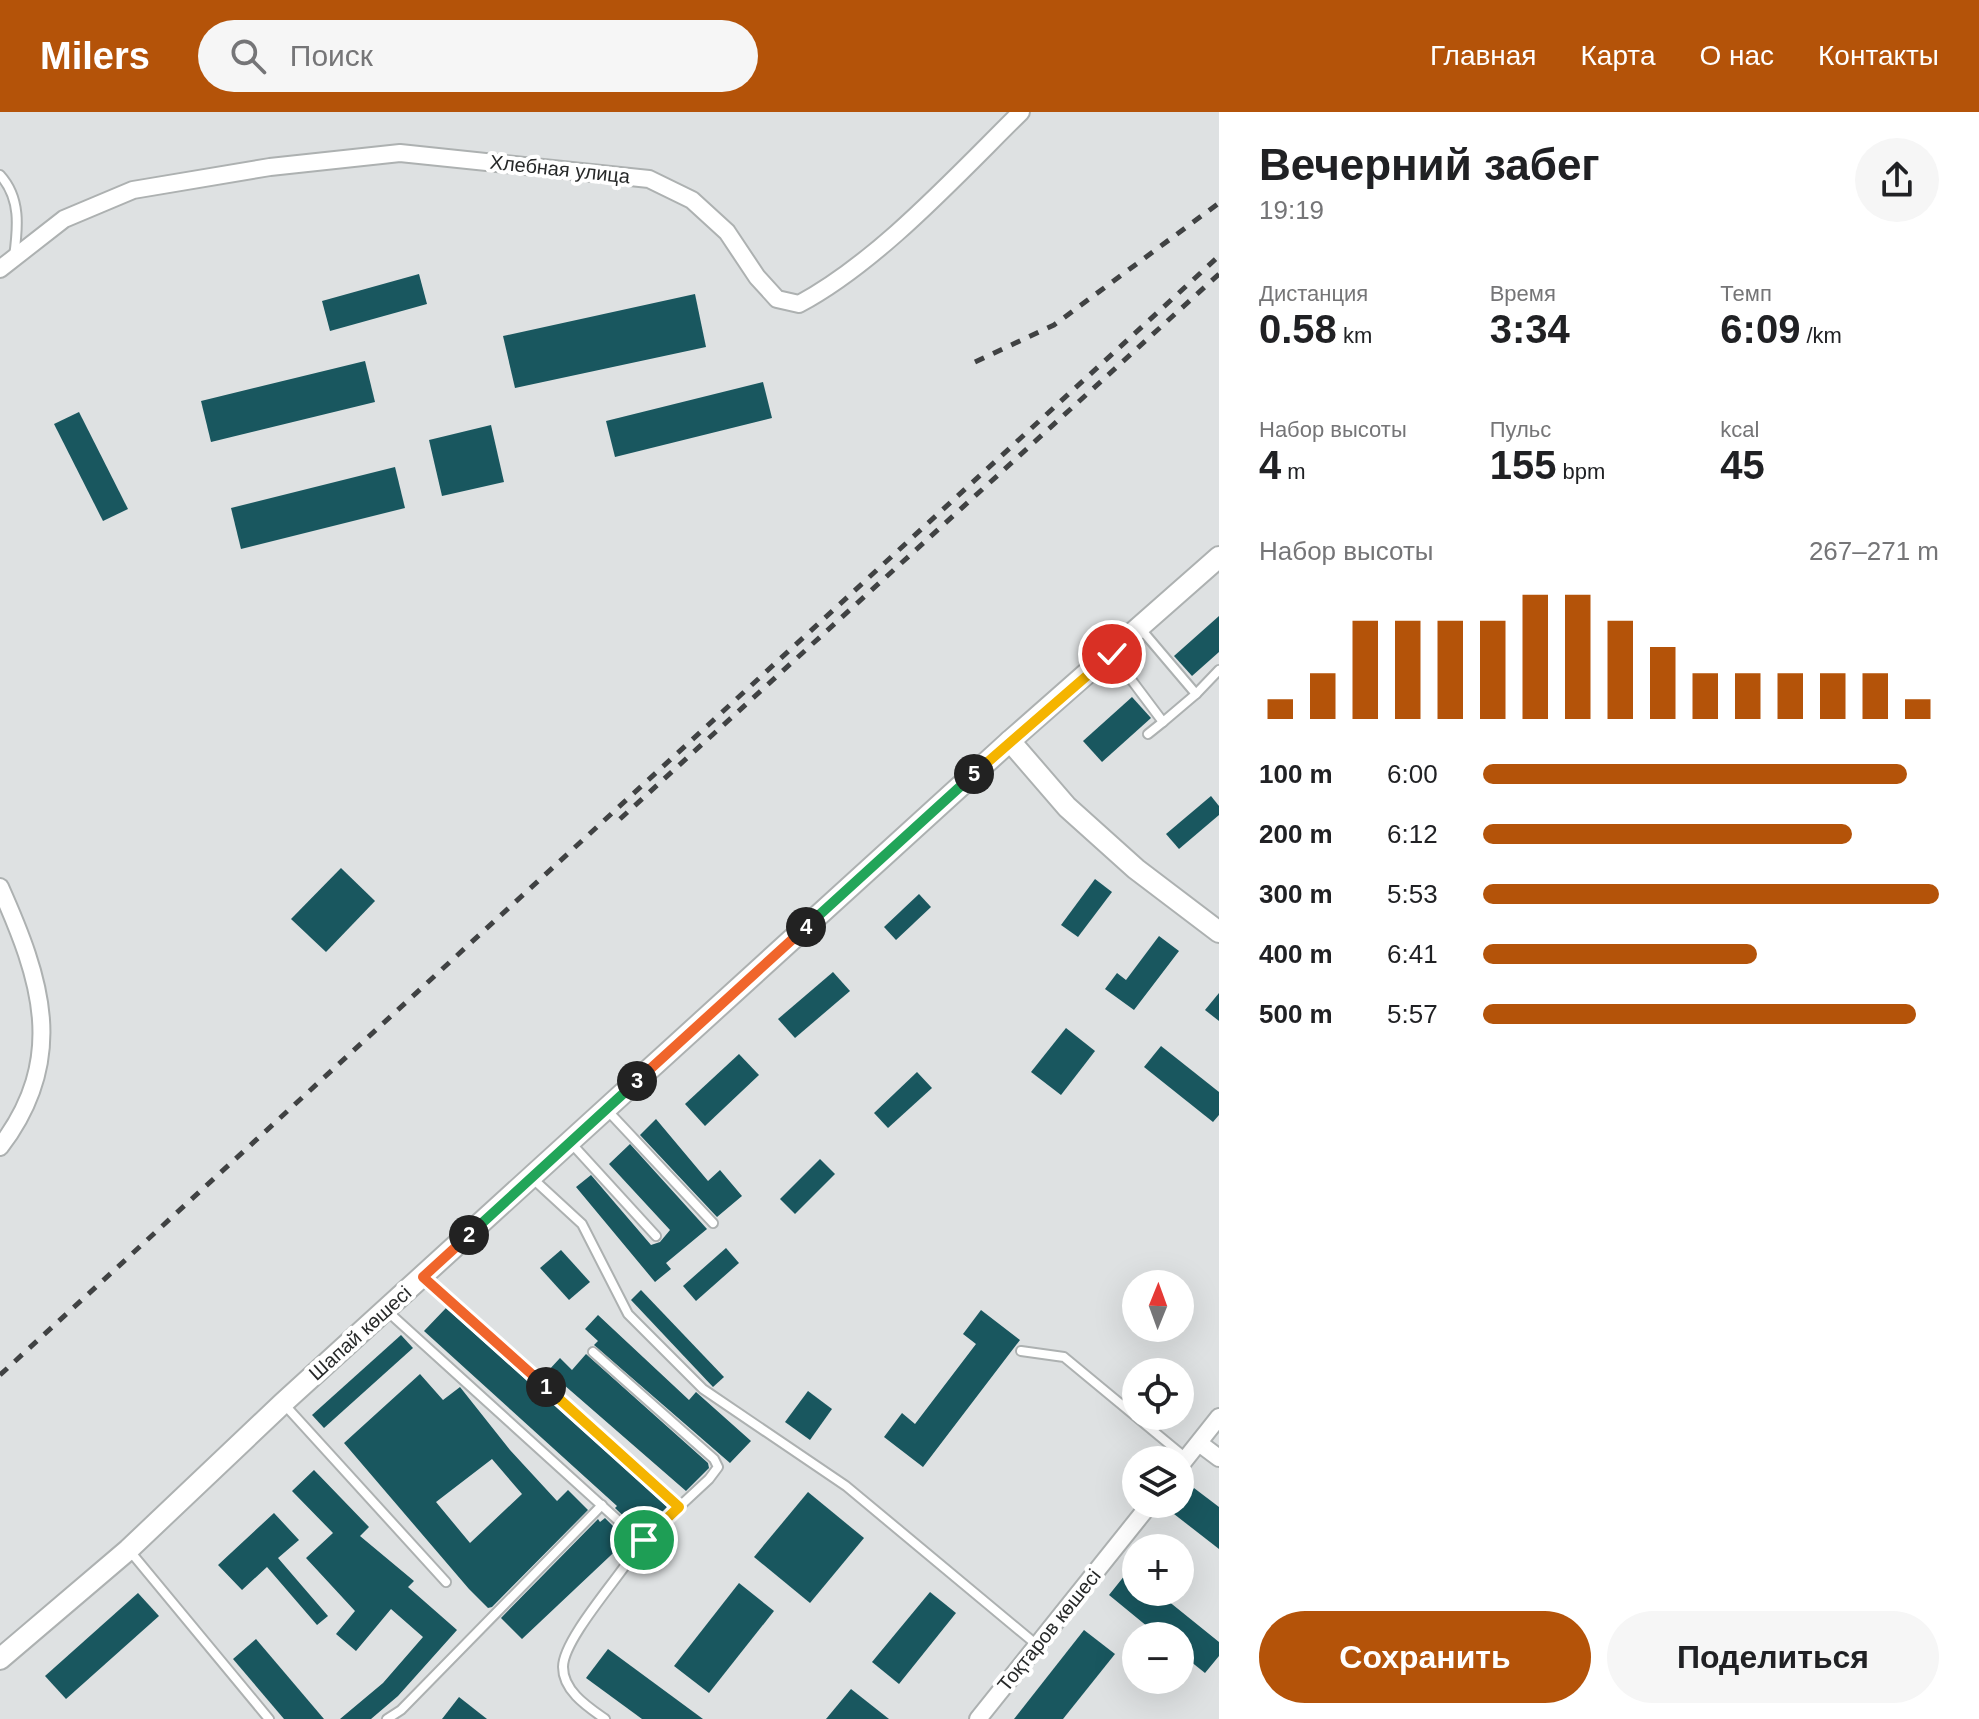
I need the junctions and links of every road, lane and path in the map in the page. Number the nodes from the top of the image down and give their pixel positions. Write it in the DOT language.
graph roads {
  1 [pos="1021,112"];
  2 [pos="0,175"];
  3 [pos="7,263"];
  4 [pos="1219,557"];
  5 [pos="1140,628"];
  6 [pos="1112,654"];
  7 [pos="1219,670"];
  8 [pos="1196,694"];
  9 [pos="1163,722"];
  10 [pos="1148,734"];
  11 [pos="1010,741"];
  12 [pos="0,887"];
  13 [pos="1219,932"];
  14 [pos="607,1109"];
  15 [pos="570,1143"];
  16 [pos="0,1147"];
  17 [pos="531,1177"];
  18 [pos="713,1223"];
  19 [pos="656,1236"];
  20 [pos="423,1277"];
  21 [pos="385,1310"];
  22 [pos="1021,1351"];
  23 [pos="593,1352"];
  24 [pos="283,1403"];
  25 [pos="1219,1417"];
  26 [pos="1199,1443"];
  27 [pos="1165,1446"];
  28 [pos="1194,1449"];
  29 [pos="1219,1458"];
  30 [pos="602,1505"];
  31 [pos="679,1507"];
  32 [pos="1139,1518"];
  33 [pos="636,1547"];
  34 [pos="128,1550"];
  35 [pos="446,1582"];
  36 [pos="1037,1645"];
  37 [pos="0,1659"];
  38 [pos="269,1719"];
  39 [pos="387,1719"];
  40 [pos="605,1719"];
  41 [pos="978,1719"];
  1 -- 3 [label="street, Хлебная улица"];
  2 -- 3 [label="lane"];
  4 -- 5 [label="street, Шапай көшесі"];
  5 -- 6 [label="street, Шапай көшесі"];
  5 -- 8 [label="lane"];
  6 -- 9 [label="lane"];
  6 -- 11 [label="street, Шапай көшесі"];
  7 -- 8 [label="lane"];
  8 -- 9 [label="lane"];
  9 -- 10 [label="lane"];
  11 -- 13 [label="street"];
  11 -- 14 [label="street, Шапай көшесі"];
  12 -- 16 [label="street"];
  14 -- 15 [label="street, Шапай көшесі"];
  14 -- 18 [label="lane"];
  15 -- 17 [label="street, Шапай көшесі"];
  15 -- 19 [label="lane"];
  17 -- 20 [label="street, Шапай көшесі"];
  17 -- 36 [label="lane"];
  20 -- 21 [label="street, Шапай көшесі"];
  20 -- 31 [label="lane"];
  21 -- 24 [label="street, Шапай көшесі"];
  21 -- 30 [label="lane"];
  22 -- 27 [label="lane"];
  23 -- 31 [label="lane"];
  24 -- 34 [label="street, Шапай көшесі"];
  24 -- 35 [label="lane"];
  25 -- 26 [label="street"];
  26 -- 28 [label="street"];
  26 -- 29 [label="street"];
  30 -- 33 [label="lane"];
  30 -- 39 [label="lane"];
  31 -- 33 [label="lane"];
  32 -- 36 [label="street, Тоқтаров көшесі"];
  33 -- 40 [label="lane"];
  34 -- 37 [label="street, Шапай көшесі"];
  34 -- 38 [label="lane"];
  36 -- 41 [label="street, Тоқтаров көшесі"];
}
